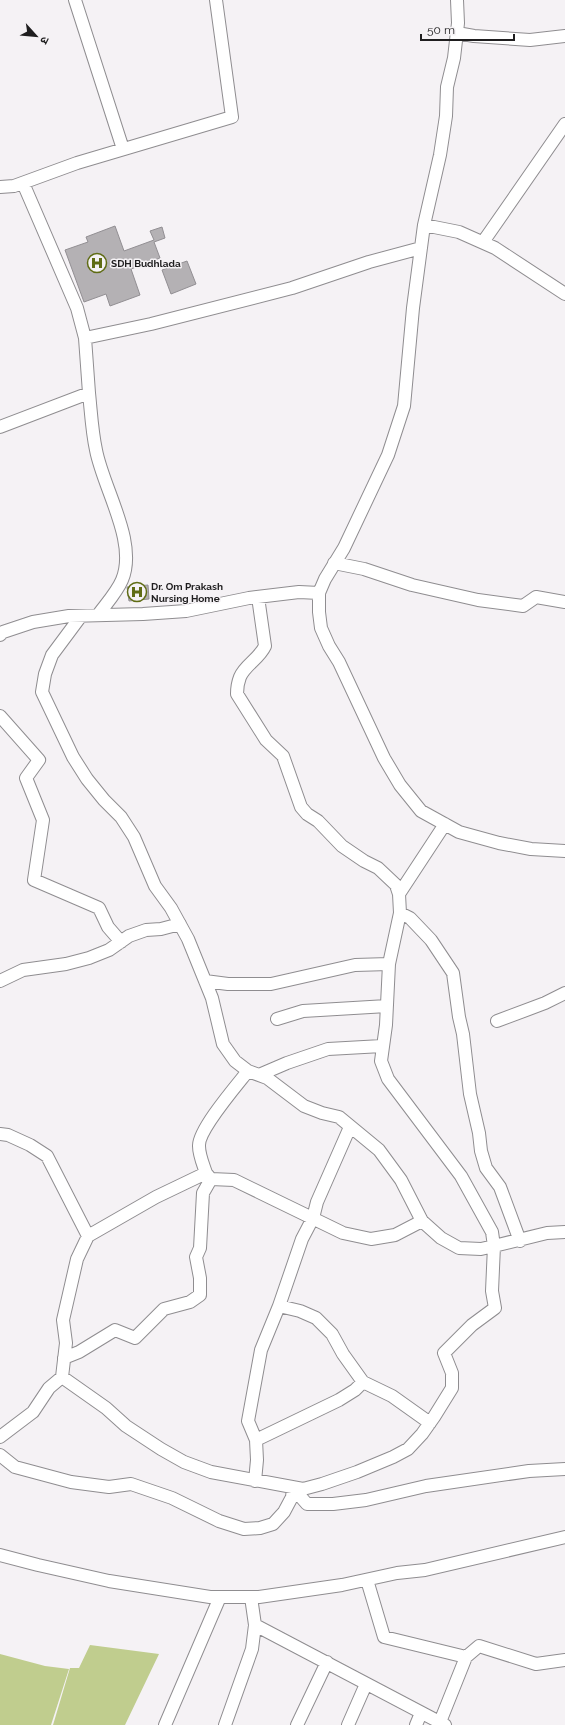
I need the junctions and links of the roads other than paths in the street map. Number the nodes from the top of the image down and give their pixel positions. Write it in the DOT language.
graph roads {
  1 [pos="75,0"];
  2 [pos="216,0"];
  3 [pos="457,0"];
  4 [pos="457,33"];
  5 [pos="565,36"];
  6 [pos="565,124"];
  7 [pos="123,149"];
  8 [pos="23,183"];
  9 [pos="0,187"];
  10 [pos="424,225"];
  11 [pos="483,242"];
  12 [pos="421,248"];
  13 [pos="565,294"];
  14 [pos="85,338"];
  15 [pos="89,393"];
  16 [pos="0,428"];
  17 [pos="334,563"];
  18 [pos="319,593"];
  19 [pos="258,597"];
  20 [pos="565,602"];
  21 [pos="98,615"];
  22 [pos="81,616"];
  23 [pos="0,635"];
  24 [pos="0,716"];
  25 [pos="445,824"];
  26 [pos="565,851"];
  27 [pos="398,894"];
  28 [pos="400,913"];
  29 [pos="180,924"];
  30 [pos="121,942"];
  31 [pos="389,964"];
  32 [pos="0,981"];
  33 [pos="205,981"];
  34 [pos="565,993"];
  35 [pos="387,1006"];
  36 [pos="277,1019"];
  37 [pos="497,1021"];
  38 [pos="382,1046"];
  39 [pos="253,1073"];
  40 [pos="350,1127"];
  41 [pos="0,1134"];
  42 [pos="209,1176"];
  43 [pos="313,1218"];
  44 [pos="422,1221"];
  45 [pos="565,1232"];
  46 [pos="88,1236"];
  47 [pos="520,1240"];
  48 [pos="494,1246"];
  49 [pos="279,1306"];
  50 [pos="64,1358"];
  51 [pos="62,1377"];
  52 [pos="363,1382"];
  53 [pos="430,1423"];
  54 [pos="0,1437"];
  55 [pos="256,1440"];
  56 [pos="0,1455"];
  57 [pos="565,1469"];
  58 [pos="255,1481"];
  59 [pos="293,1488"];
  60 [pos="307,1504"];
  61 [pos="284,1512"];
  62 [pos="565,1537"];
  63 [pos="0,1554"];
  64 [pos="367,1580"];
  65 [pos="220,1597"];
  66 [pos="251,1597"];
  67 [pos="255,1625"];
  68 [pos="466,1657"];
  69 [pos="565,1660"];
  70 [pos="327,1662"];
  71 [pos="366,1684"];
  72 [pos="421,1713"];
  73 [pos="443,1724"];
  74 [pos="165,1725"];
  75 [pos="225,1725"];
  76 [pos="297,1725"];
  77 [pos="348,1725"];
  78 [pos="416,1725"];
  1 -- 7 [label="street"];
  2 -- 7 [label="street"];
  3 -- 4 [label="street"];
  4 -- 5 [label="street"];
  4 -- 10 [label="street"];
  6 -- 11 [label="street"];
  7 -- 8 [label="street"];
  8 -- 9 [label="street"];
  8 -- 14 [label="street"];
  10 -- 11 [label="street"];
  10 -- 12 [label="street"];
  11 -- 13 [label="street"];
  12 -- 14 [label="street"];
  12 -- 17 [label="street"];
  14 -- 15 [label="street"];
  15 -- 16 [label="street"];
  15 -- 21 [label="street"];
  17 -- 18 [label="street"];
  17 -- 20 [label="street"];
  18 -- 19 [label="street"];
  18 -- 25 [label="street"];
  19 -- 21 [label="street"];
  19 -- 27 [label="street"];
  21 -- 22 [label="street"];
  22 -- 23 [label="street"];
  22 -- 29 [label="street"];
  24 -- 30 [label="street"];
  25 -- 26 [label="street"];
  25 -- 27 [label="street"];
  27 -- 28 [label="street"];
  28 -- 31 [label="street"];
  28 -- 47 [label="street"];
  29 -- 30 [label="street"];
  29 -- 33 [label="street"];
  30 -- 32 [label="street"];
  31 -- 33 [label="street"];
  31 -- 35 [label="street"];
  33 -- 39 [label="street"];
  34 -- 37 [label="street"];
  35 -- 36 [label="street"];
  35 -- 38 [label="street"];
  38 -- 39 [label="street"];
  38 -- 48 [label="street"];
  39 -- 40 [label="street"];
  39 -- 42 [label="street"];
  40 -- 43 [label="street"];
  40 -- 44 [label="street"];
  41 -- 46 [label="street"];
  42 -- 43 [label="street"];
  42 -- 46 [label="street"];
  42 -- 50 [label="street"];
  43 -- 44 [label="street"];
  43 -- 49 [label="street"];
  44 -- 48 [label="street"];
  45 -- 47 [label="street"];
  46 -- 50 [label="street"];
  47 -- 48 [label="street"];
  48 -- 53 [label="street"];
  49 -- 52 [label="street"];
  49 -- 55 [label="street"];
  50 -- 51 [label="street"];
  51 -- 54 [label="street"];
  51 -- 58 [label="street"];
  52 -- 53 [label="street"];
  52 -- 55 [label="street"];
  53 -- 59 [label="street"];
  55 -- 58 [label="street"];
  56 -- 61 [label="street"];
  57 -- 60 [label="street"];
  58 -- 59 [label="street"];
  59 -- 60 [label="street"];
  59 -- 61 [label="street"];
  60 -- 61 [label="street"];
  62 -- 64 [label="street"];
  63 -- 65 [label="street"];
  64 -- 66 [label="street"];
  64 -- 68 [label="street"];
  65 -- 66 [label="street"];
  65 -- 74 [label="street"];
  66 -- 67 [label="street"];
  67 -- 70 [label="street"];
  67 -- 75 [label="street"];
  68 -- 69 [label="street"];
  68 -- 73 [label="street"];
  70 -- 71 [label="street"];
  70 -- 76 [label="street"];
  71 -- 72 [label="street"];
  71 -- 77 [label="street"];
  72 -- 73 [label="street"];
  72 -- 78 [label="street"];
}
